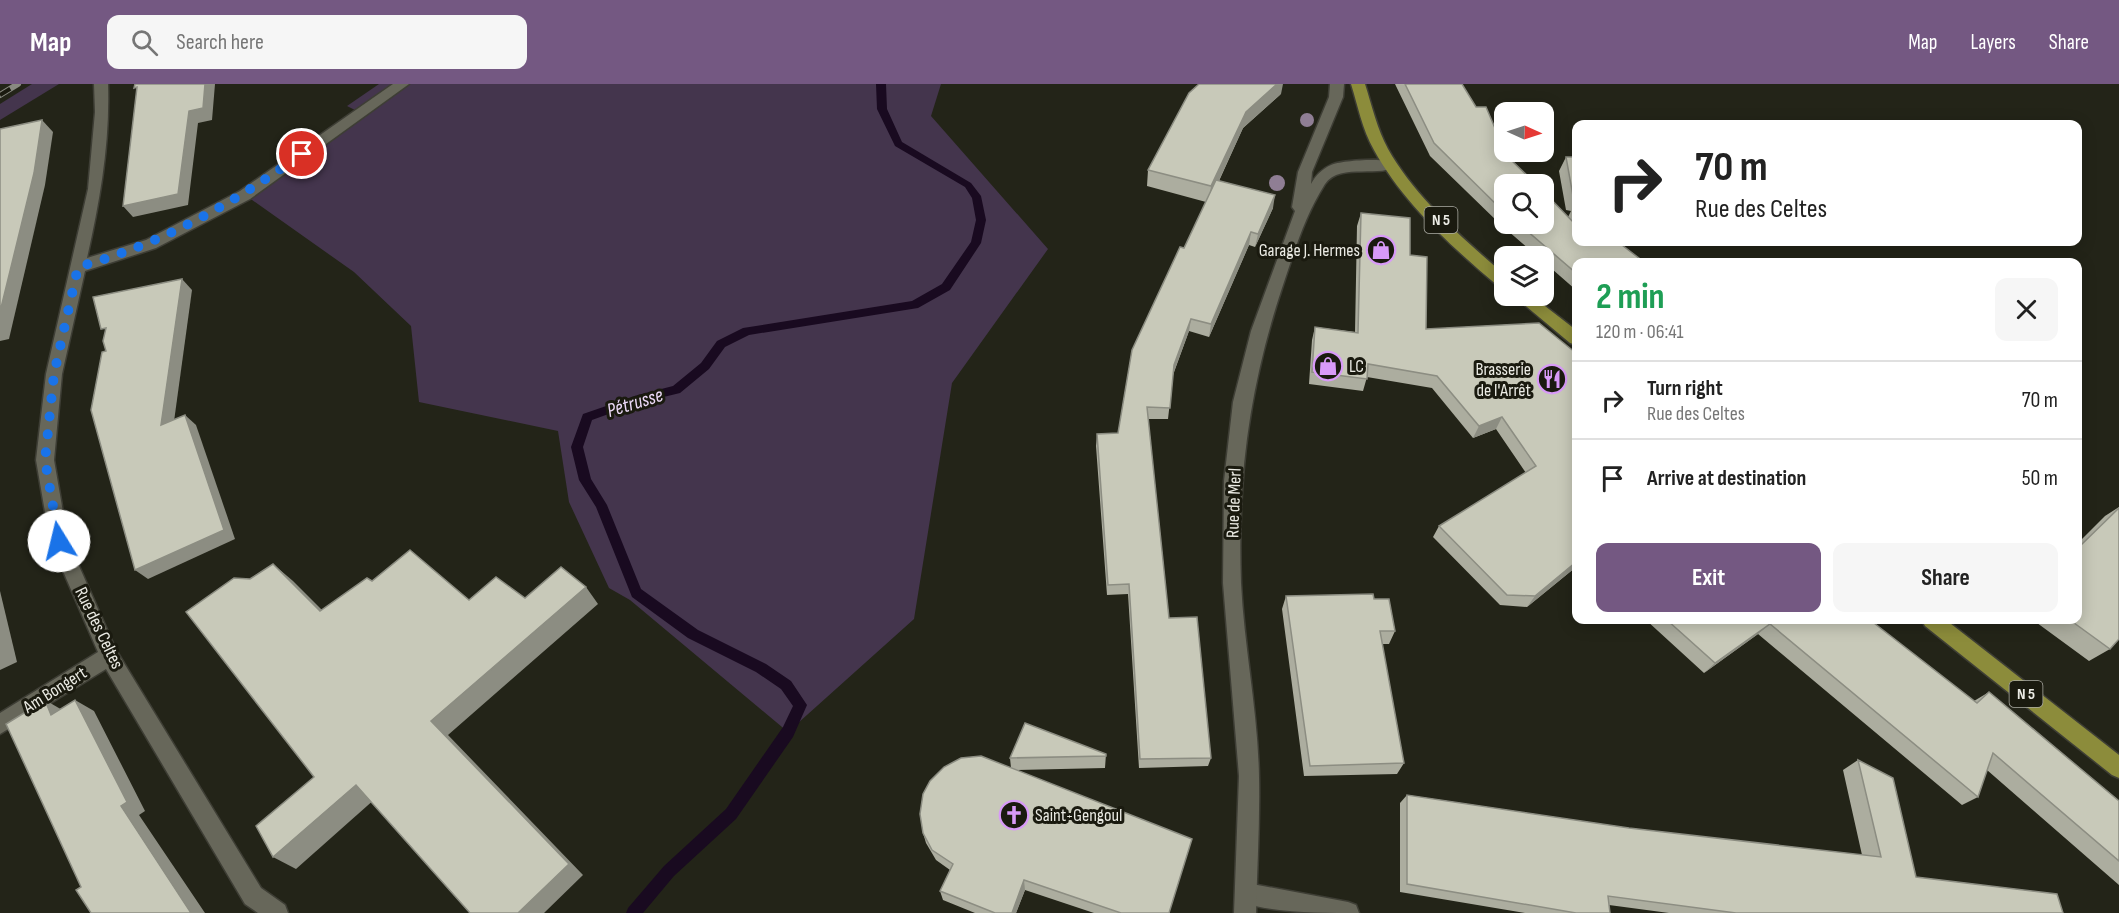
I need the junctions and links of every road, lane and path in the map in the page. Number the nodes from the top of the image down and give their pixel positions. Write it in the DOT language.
graph roads {
  1 [pos="101,84"];
  2 [pos="402,84"];
  3 [pos="1337,84"];
  4 [pos="1358,84"];
  5 [pos="1389,164"];
  6 [pos="1298,218"];
  7 [pos="78,267"];
  8 [pos="1494,272"];
  9 [pos="1535,306"];
  10 [pos="1572,336"];
  11 [pos="1937,624"];
  12 [pos="109,656"];
  13 [pos="0,724"];
  14 [pos="2119,768"];
  15 [pos="1246,904"];
  16 [pos="276,913"];
  17 [pos="1348,913"];
  1 -- 7 [label="street, Rue des Celtes"];
  2 -- 7 [label="street"];
  3 -- 6 [label="street"];
  4 -- 5 [label="main road, N 5"];
  5 -- 6 [label="street, Rue de Merl"];
  5 -- 8 [label="main road, N 5"];
  6 -- 15 [label="street, Rue de Merl"];
  7 -- 12 [label="street, Rue des Celtes"];
  9 -- 10 [label="main road"];
  11 -- 14 [label="main road, N 5"];
  12 -- 13 [label="street, Am Bongert"];
  12 -- 16 [label="street, Rue des Celtes"];
  15 -- 17 [label="street"];
}
